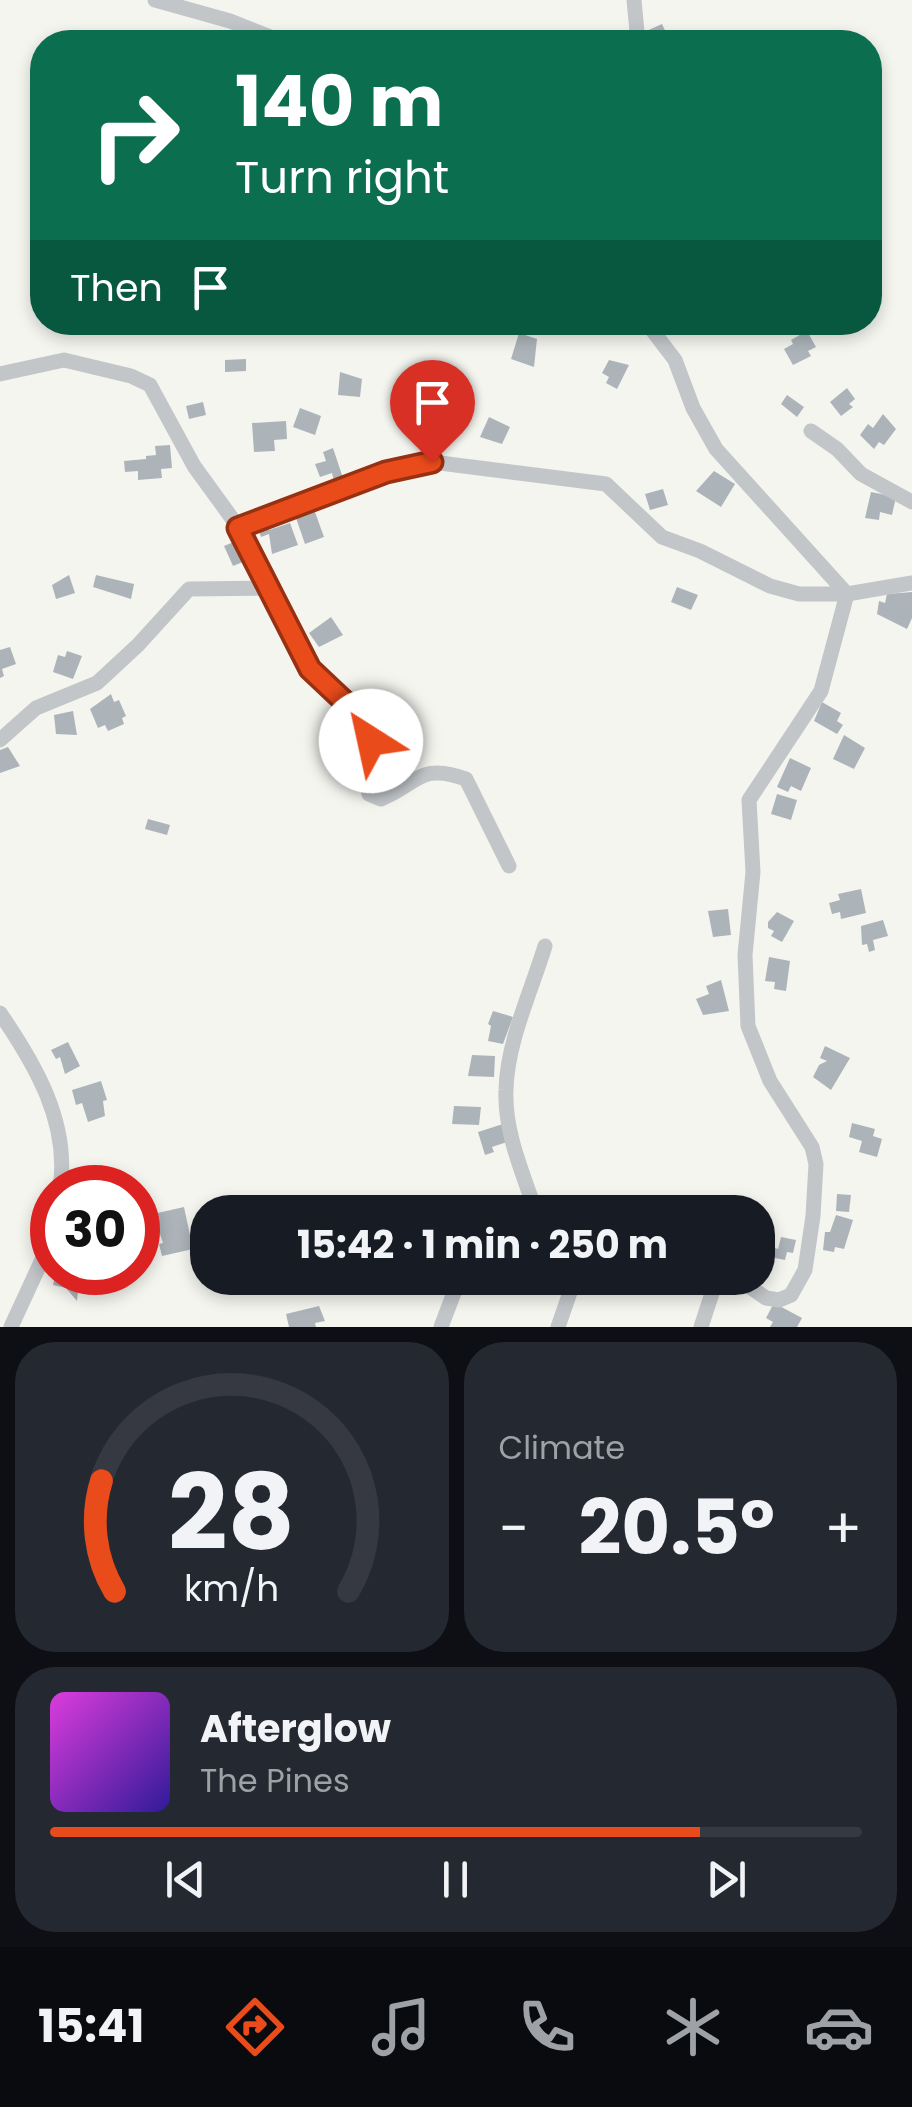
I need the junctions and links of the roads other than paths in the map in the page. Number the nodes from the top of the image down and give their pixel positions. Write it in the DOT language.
graph roads {
  1 [pos="154,0"];
  2 [pos="634,0"];
  3 [pos="253,30"];
  4 [pos="637,30"];
  5 [pos="656,335"];
  6 [pos="0,374"];
  7 [pos="810,431"];
  8 [pos="912,502"];
  9 [pos="238,528"];
  10 [pos="912,583"];
  11 [pos="266,588"];
  12 [pos="847,594"];
  13 [pos="0,740"];
  14 [pos="510,866"];
  15 [pos="545,946"];
  16 [pos="0,1014"];
  17 [pos="59,1165"];
  18 [pos="530,1195"];
  19 [pos="30,1286"];
  20 [pos="453,1295"];
  21 [pos="570,1295"];
  22 [pos="711,1295"];
  23 [pos="762,1295"];
  24 [pos="11,1327"];
  25 [pos="441,1327"];
  26 [pos="558,1327"];
  27 [pos="701,1327"];
  1 -- 3 [label="street"];
  2 -- 4 [label="street"];
  5 -- 12 [label="street"];
  6 -- 9 [label="street"];
  7 -- 8 [label="street"];
  9 -- 11 [label="street"];
  9 -- 12 [label="street"];
  10 -- 12 [label="street"];
  11 -- 13 [label="street"];
  11 -- 14 [label="street"];
  12 -- 23 [label="street"];
  15 -- 18 [label="street"];
  16 -- 17 [label="street"];
  19 -- 24 [label="street"];
  20 -- 25 [label="street"];
  21 -- 26 [label="street"];
  22 -- 27 [label="street"];
}
